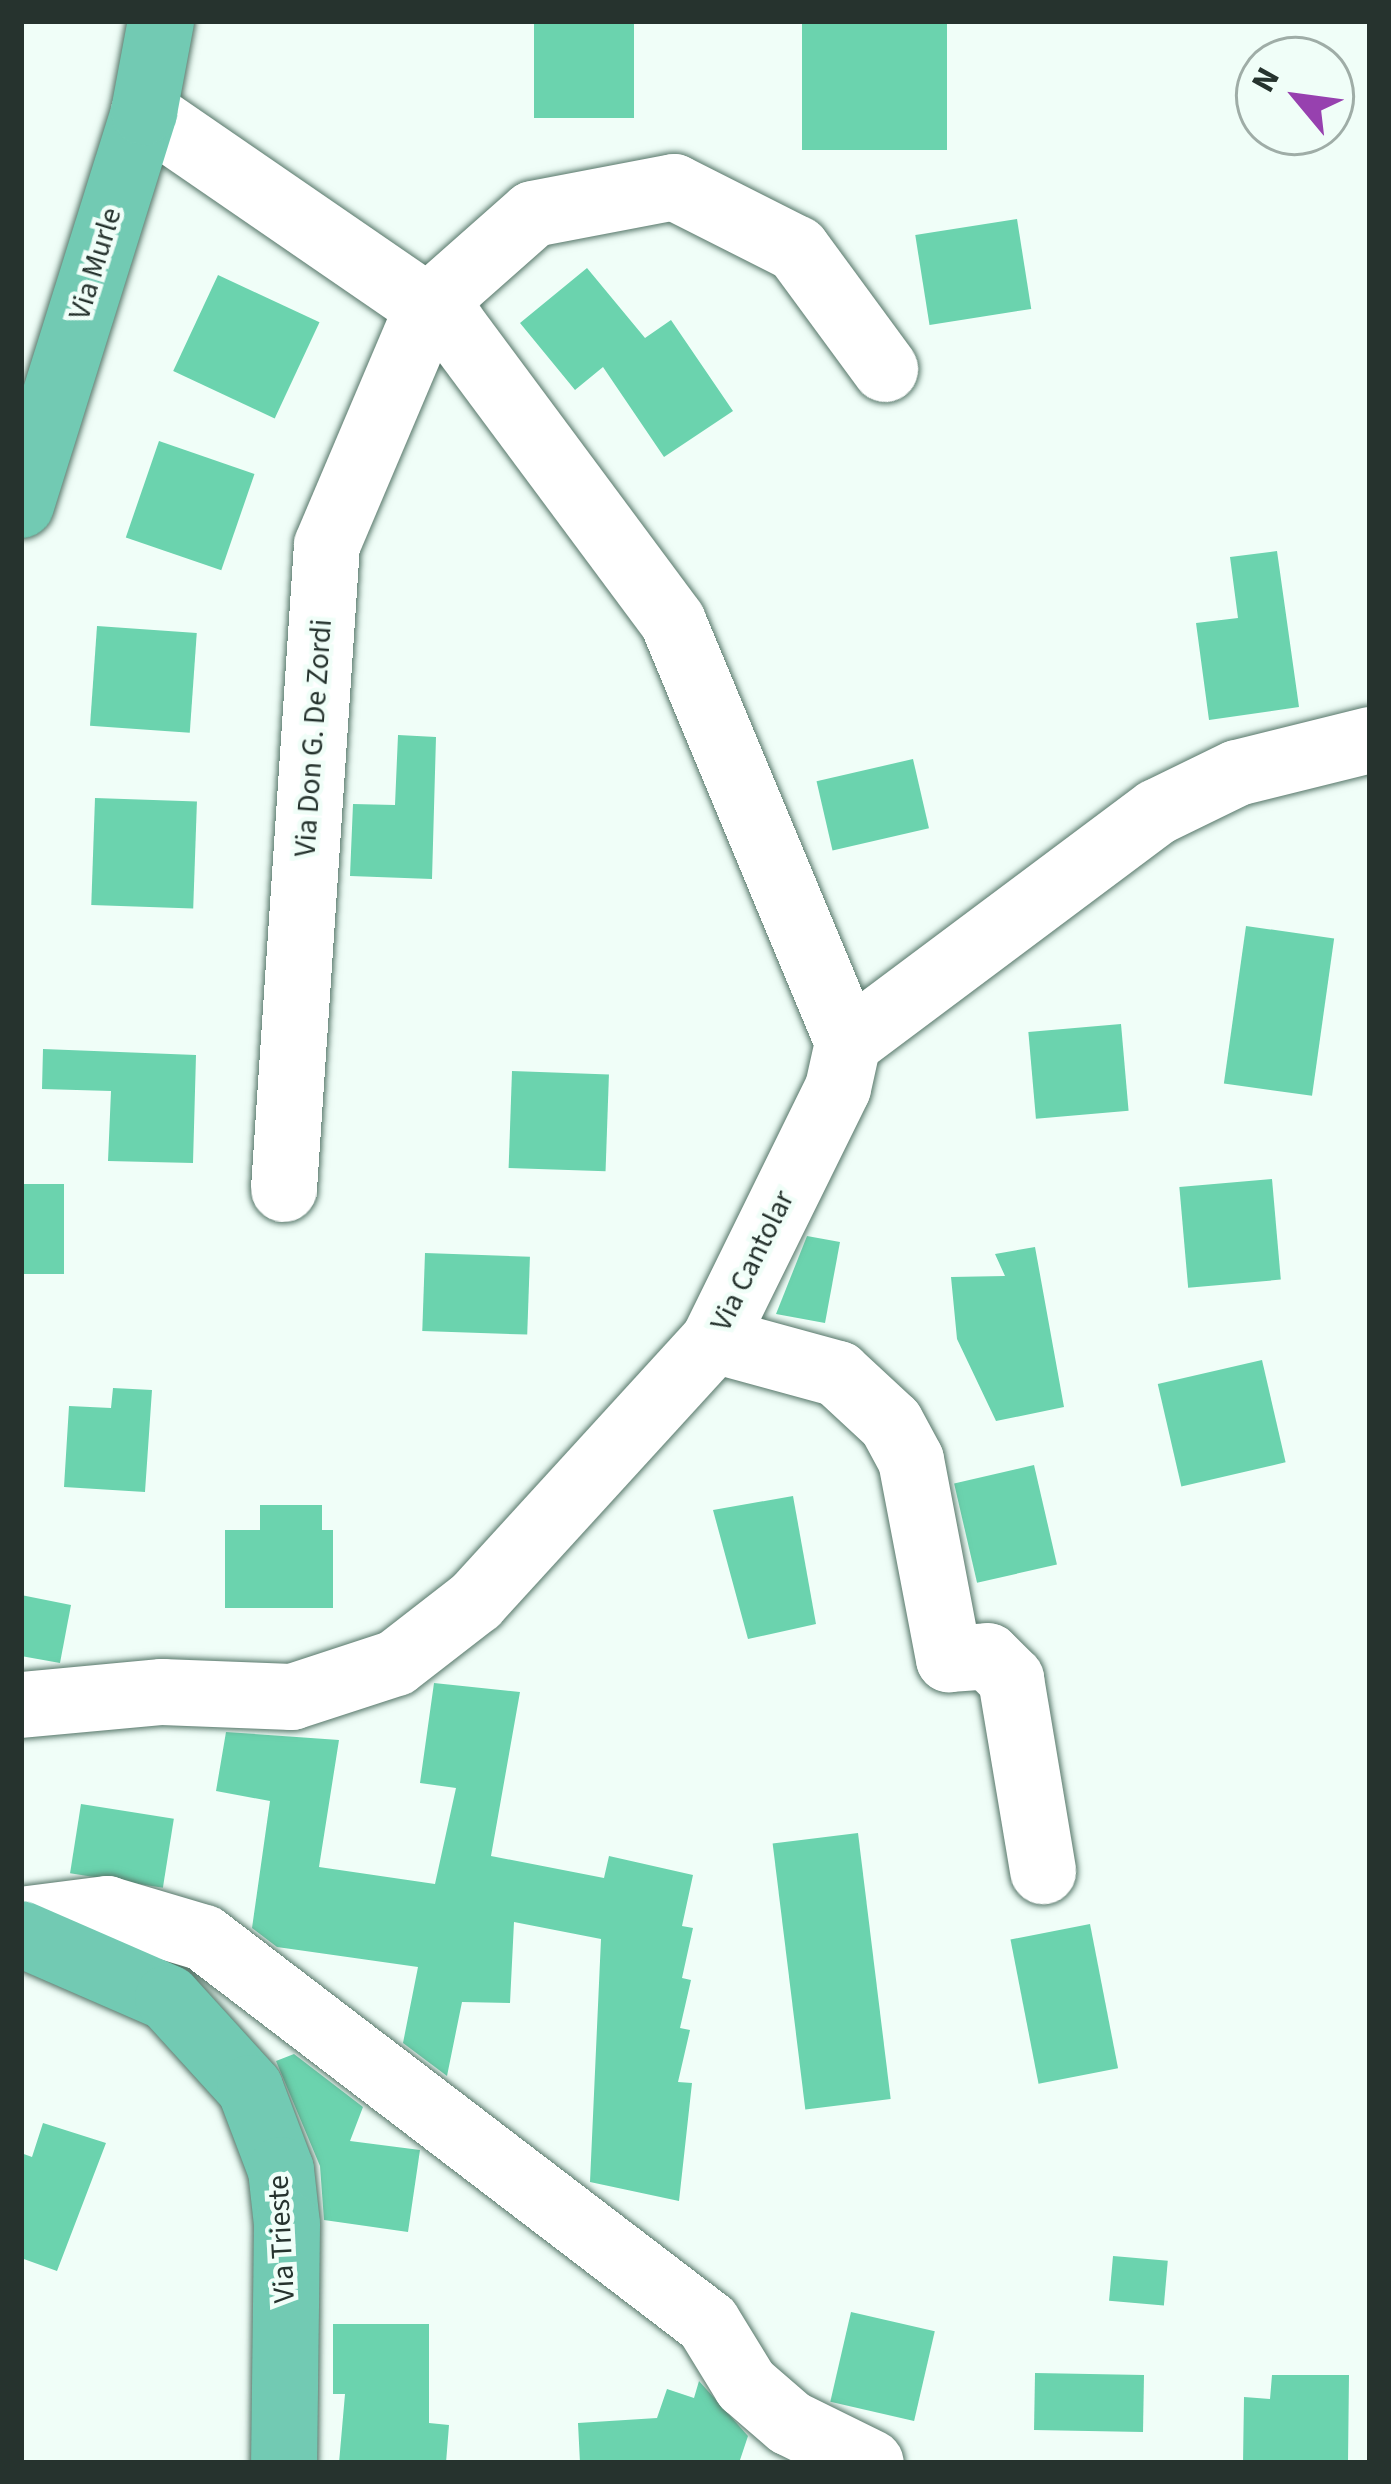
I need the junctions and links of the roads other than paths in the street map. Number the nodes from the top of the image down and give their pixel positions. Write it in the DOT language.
graph roads {
  1 [pos="161,21"];
  2 [pos="144,112"];
  3 [pos="428,307"];
  4 [pos="884,369"];
  5 [pos="21,506"];
  6 [pos="1370,740"];
  7 [pos="848,1042"];
  8 [pos="284,1189"];
  9 [pos="695,1363"];
  10 [pos="21,1705"];
  11 [pos="1042,1871"];
  12 [pos="21,1920"];
  13 [pos="21,1934"];
  14 [pos="284,2463"];
  15 [pos="871,2463"];
  1 -- 2 [label="main road, Via Murle"];
  2 -- 3 [label="street"];
  2 -- 5 [label="main road, Via Murle"];
  3 -- 4 [label="street, Via Don G. De Zordi"];
  3 -- 7 [label="street"];
  3 -- 8 [label="street, Via Don G. De Zordi"];
  6 -- 7 [label="street"];
  7 -- 9 [label="street, Via Cantolar"];
  9 -- 10 [label="street, Via Cantolar"];
  9 -- 11 [label="street"];
  12 -- 15 [label="street"];
  13 -- 14 [label="main road, Via Trieste"];
}
